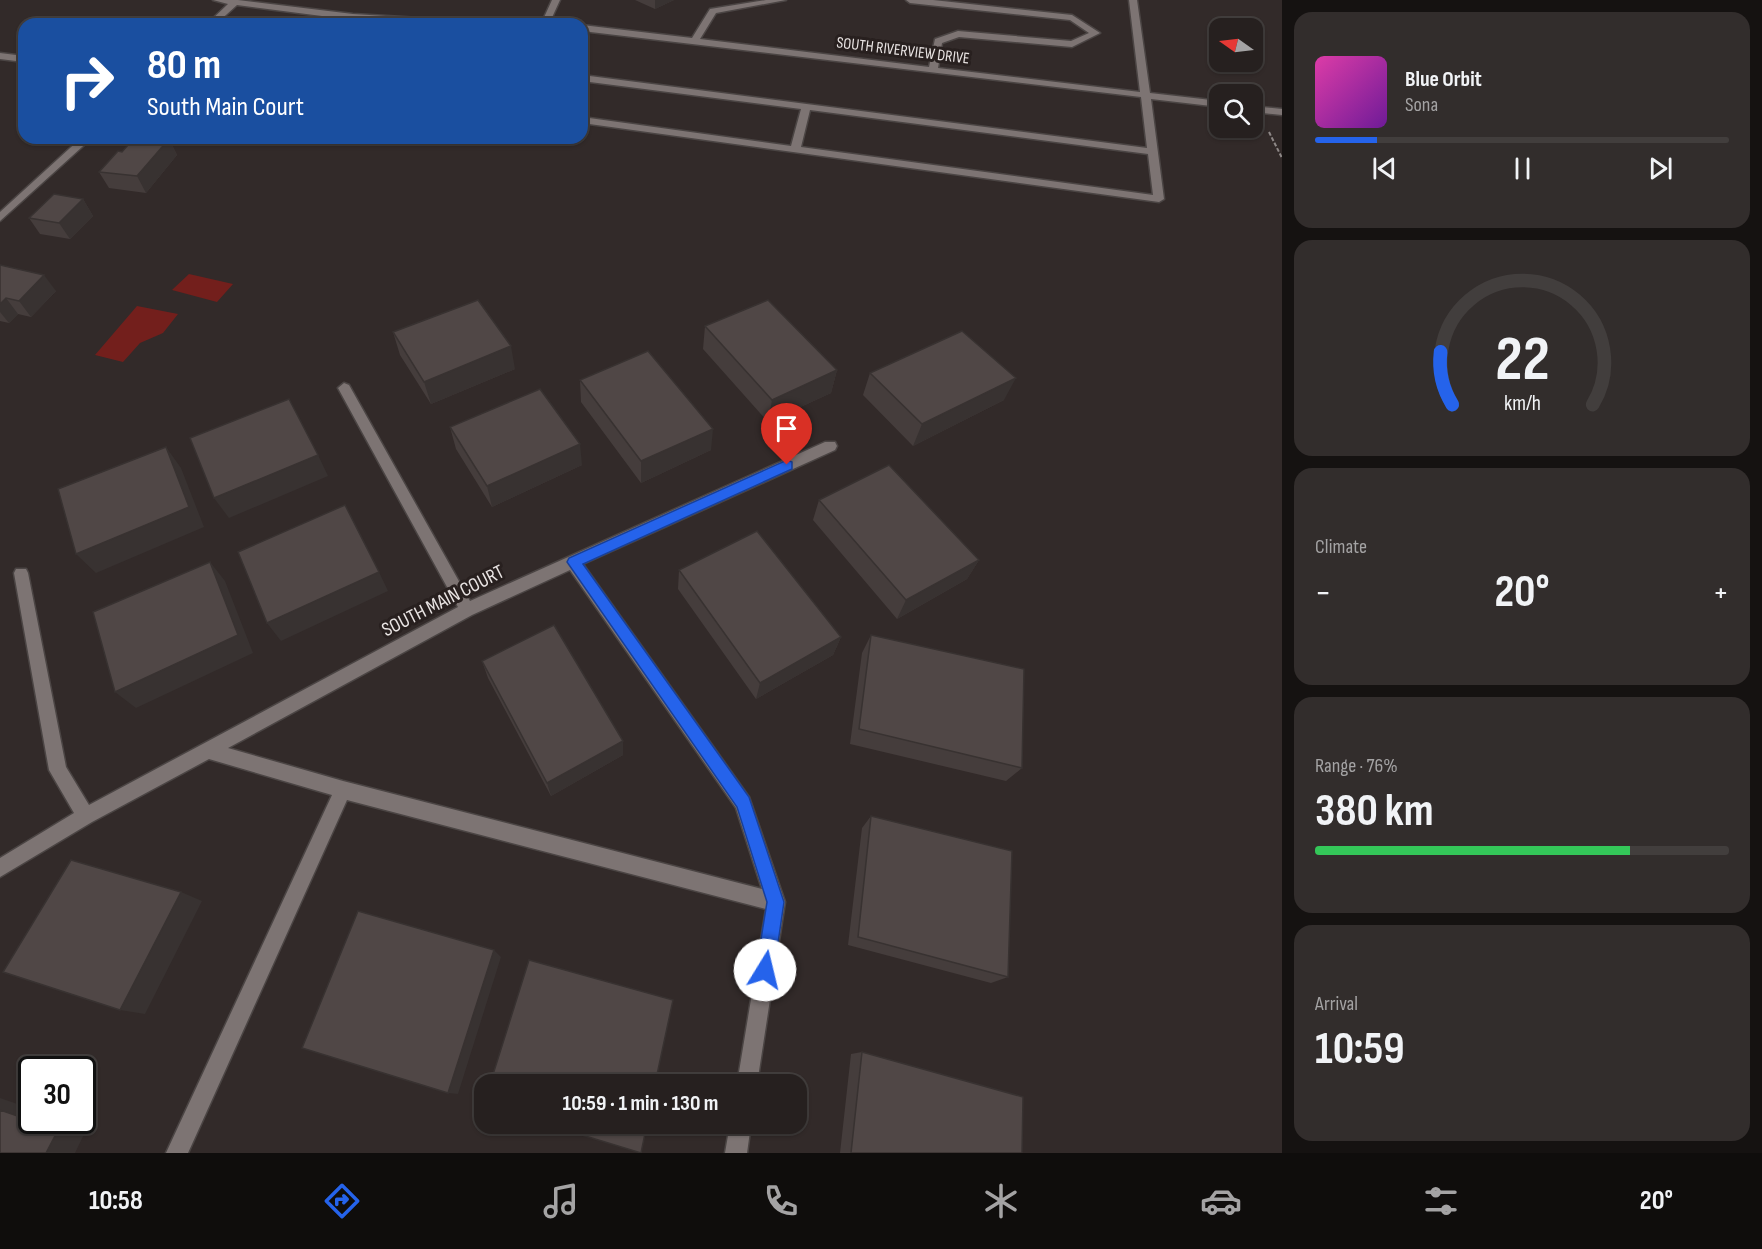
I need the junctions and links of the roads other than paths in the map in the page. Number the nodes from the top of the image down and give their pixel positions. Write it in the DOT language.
graph roads {
  1 [pos="217,0"];
  2 [pos="556,0"];
  3 [pos="782,0"];
  4 [pos="910,0"];
  5 [pos="1133,0"];
  6 [pos="234,3"];
  7 [pos="218,18"];
  8 [pos="370,18"];
  9 [pos="548,18"];
  10 [pos="588,29"];
  11 [pos="695,41"];
  12 [pos="0,56"];
  13 [pos="18,58"];
  14 [pos="933,70"];
  15 [pos="588,79"];
  16 [pos="1145,95"];
  17 [pos="1209,103"];
  18 [pos="806,107"];
  19 [pos="1263,110"];
  20 [pos="1282,112"];
  21 [pos="588,121"];
  22 [pos="80,144"];
  23 [pos="795,149"];
  24 [pos="1153,152"];
  25 [pos="0,218"];
  26 [pos="344,388"];
  27 [pos="830,446"];
  28 [pos="573,562"];
  29 [pos="21,573"];
  30 [pos="467,610"];
  31 [pos="207,750"];
  32 [pos="343,790"];
  33 [pos="86,816"];
  34 [pos="0,868"];
  35 [pos="776,902"];
  36 [pos="749,1074"];
  37 [pos="739,1134"];
  38 [pos="177,1153"];
  39 [pos="736,1153"];
  1 -- 6 [label="street"];
  2 -- 9 [label="street"];
  3 -- 11 [label="street"];
  4 -- 14 [label="street"];
  5 -- 16 [label="street"];
  6 -- 7 [label="street"];
  6 -- 8 [label="street"];
  10 -- 11 [label="street, SOUTH RIVERVIEW DRIVE"];
  11 -- 14 [label="street, SOUTH RIVERVIEW DRIVE"];
  12 -- 13 [label="street"];
  14 -- 16 [label="street, SOUTH RIVERVIEW DRIVE"];
  15 -- 18 [label="street"];
  16 -- 17 [label="street, SOUTH RIVERVIEW DRIVE"];
  16 -- 24 [label="street"];
  18 -- 23 [label="street"];
  18 -- 24 [label="street"];
  19 -- 20 [label="street"];
  21 -- 23 [label="street"];
  22 -- 25 [label="street"];
  23 -- 24 [label="street"];
  26 -- 30 [label="street"];
  27 -- 28 [label="street, SOUTH MAIN COURT"];
  28 -- 30 [label="street, SOUTH MAIN COURT"];
  28 -- 35 [label="street"];
  29 -- 33 [label="street"];
  30 -- 31 [label="street, SOUTH MAIN COURT"];
  31 -- 32 [label="street"];
  31 -- 33 [label="street, SOUTH MAIN COURT"];
  32 -- 35 [label="street"];
  32 -- 38 [label="street"];
  33 -- 34 [label="street, SOUTH MAIN COURT"];
  35 -- 36 [label="street"];
  37 -- 39 [label="street"];
}
